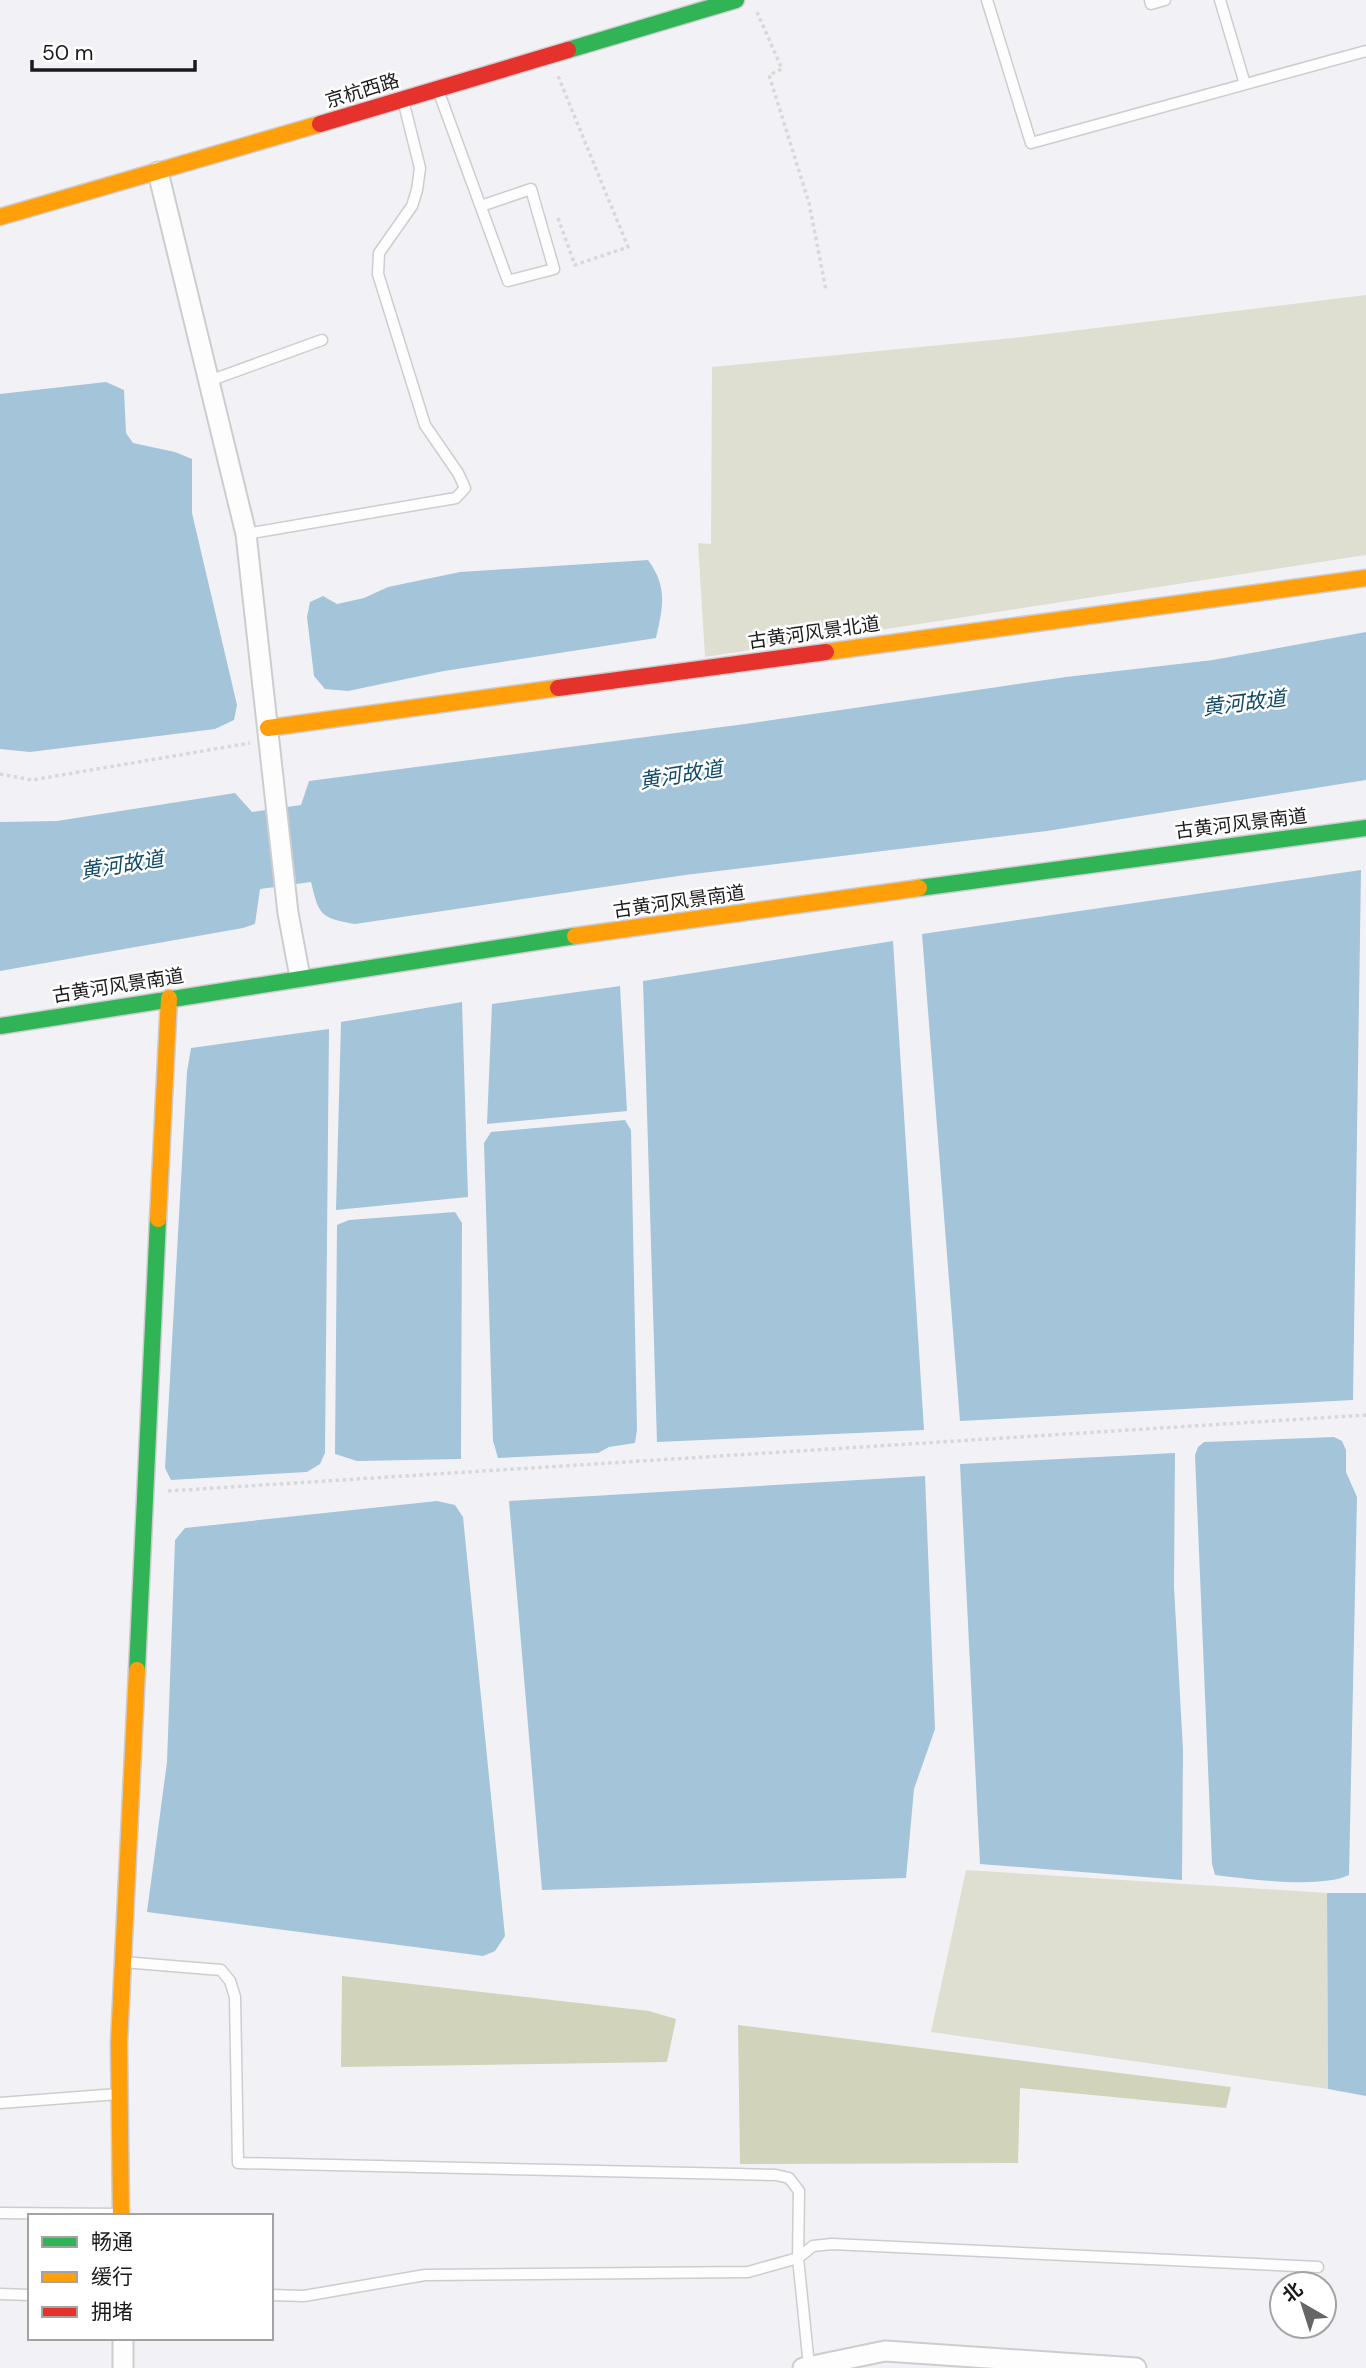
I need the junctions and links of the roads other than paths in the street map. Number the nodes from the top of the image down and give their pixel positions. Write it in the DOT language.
graph roads {
  1 [pos="736,0"];
  2 [pos="987,0"];
  3 [pos="1150,0"];
  4 [pos="1165,0"];
  5 [pos="1220,0"];
  6 [pos="1366,51"];
  7 [pos="1245,85"];
  8 [pos="438,89"];
  9 [pos="403,100"];
  10 [pos="158,172"];
  11 [pos="481,206"];
  12 [pos="0,217"];
  13 [pos="322,340"];
  14 [pos="209,381"];
  15 [pos="246,534"];
  16 [pos="1366,578"];
  17 [pos="269,740"];
  18 [pos="1366,828"];
  19 [pos="300,977"];
  20 [pos="169,998"];
  21 [pos="0,1026"];
  22 [pos="122,1962"];
  23 [pos="119,2094"];
  24 [pos="0,2102"];
  25 [pos="0,2213"];
  26 [pos="60,2214"];
  27 [pos="121,2214"];
  28 [pos="798,2258"];
  29 [pos="1318,2267"];
  30 [pos="0,2294"];
  31 [pos="28,2295"];
  32 [pos="273,2295"];
  33 [pos="122,2340"];
  34 [pos="807,2367"];
  35 [pos="123,2368"];
  36 [pos="1136,2368"];
  1 -- 8 [label="street, 京杭西路"];
  2 -- 7 [label="lane"];
  3 -- 4 [label="lane"];
  5 -- 7 [label="lane"];
  6 -- 7 [label="lane"];
  8 -- 9 [label="street, 京杭西路"];
  8 -- 11 [label="lane"];
  9 -- 10 [label="street, 京杭西路"];
  9 -- 15 [label="lane"];
  10 -- 12 [label="street, 京杭西路"];
  10 -- 14 [label="street"];
  11 -- 11 [label="lane"];
  13 -- 14 [label="lane"];
  14 -- 15 [label="street"];
  15 -- 17 [label="street"];
  16 -- 17 [label="street, 古黄河风景北道"];
  17 -- 19 [label="street"];
  18 -- 19 [label="street, 古黄河风景南道"];
  19 -- 20 [label="street, 古黄河风景南道"];
  20 -- 21 [label="street, 古黄河风景南道"];
  20 -- 22 [label="street"];
  22 -- 23 [label="street"];
  22 -- 28 [label="lane"];
  23 -- 24 [label="lane"];
  23 -- 27 [label="street"];
  25 -- 26 [label="lane"];
  28 -- 29 [label="lane"];
  28 -- 32 [label="lane"];
  28 -- 34 [label="lane"];
  30 -- 31 [label="lane"];
  33 -- 35 [label="street"];
  34 -- 36 [label="street"];
}
